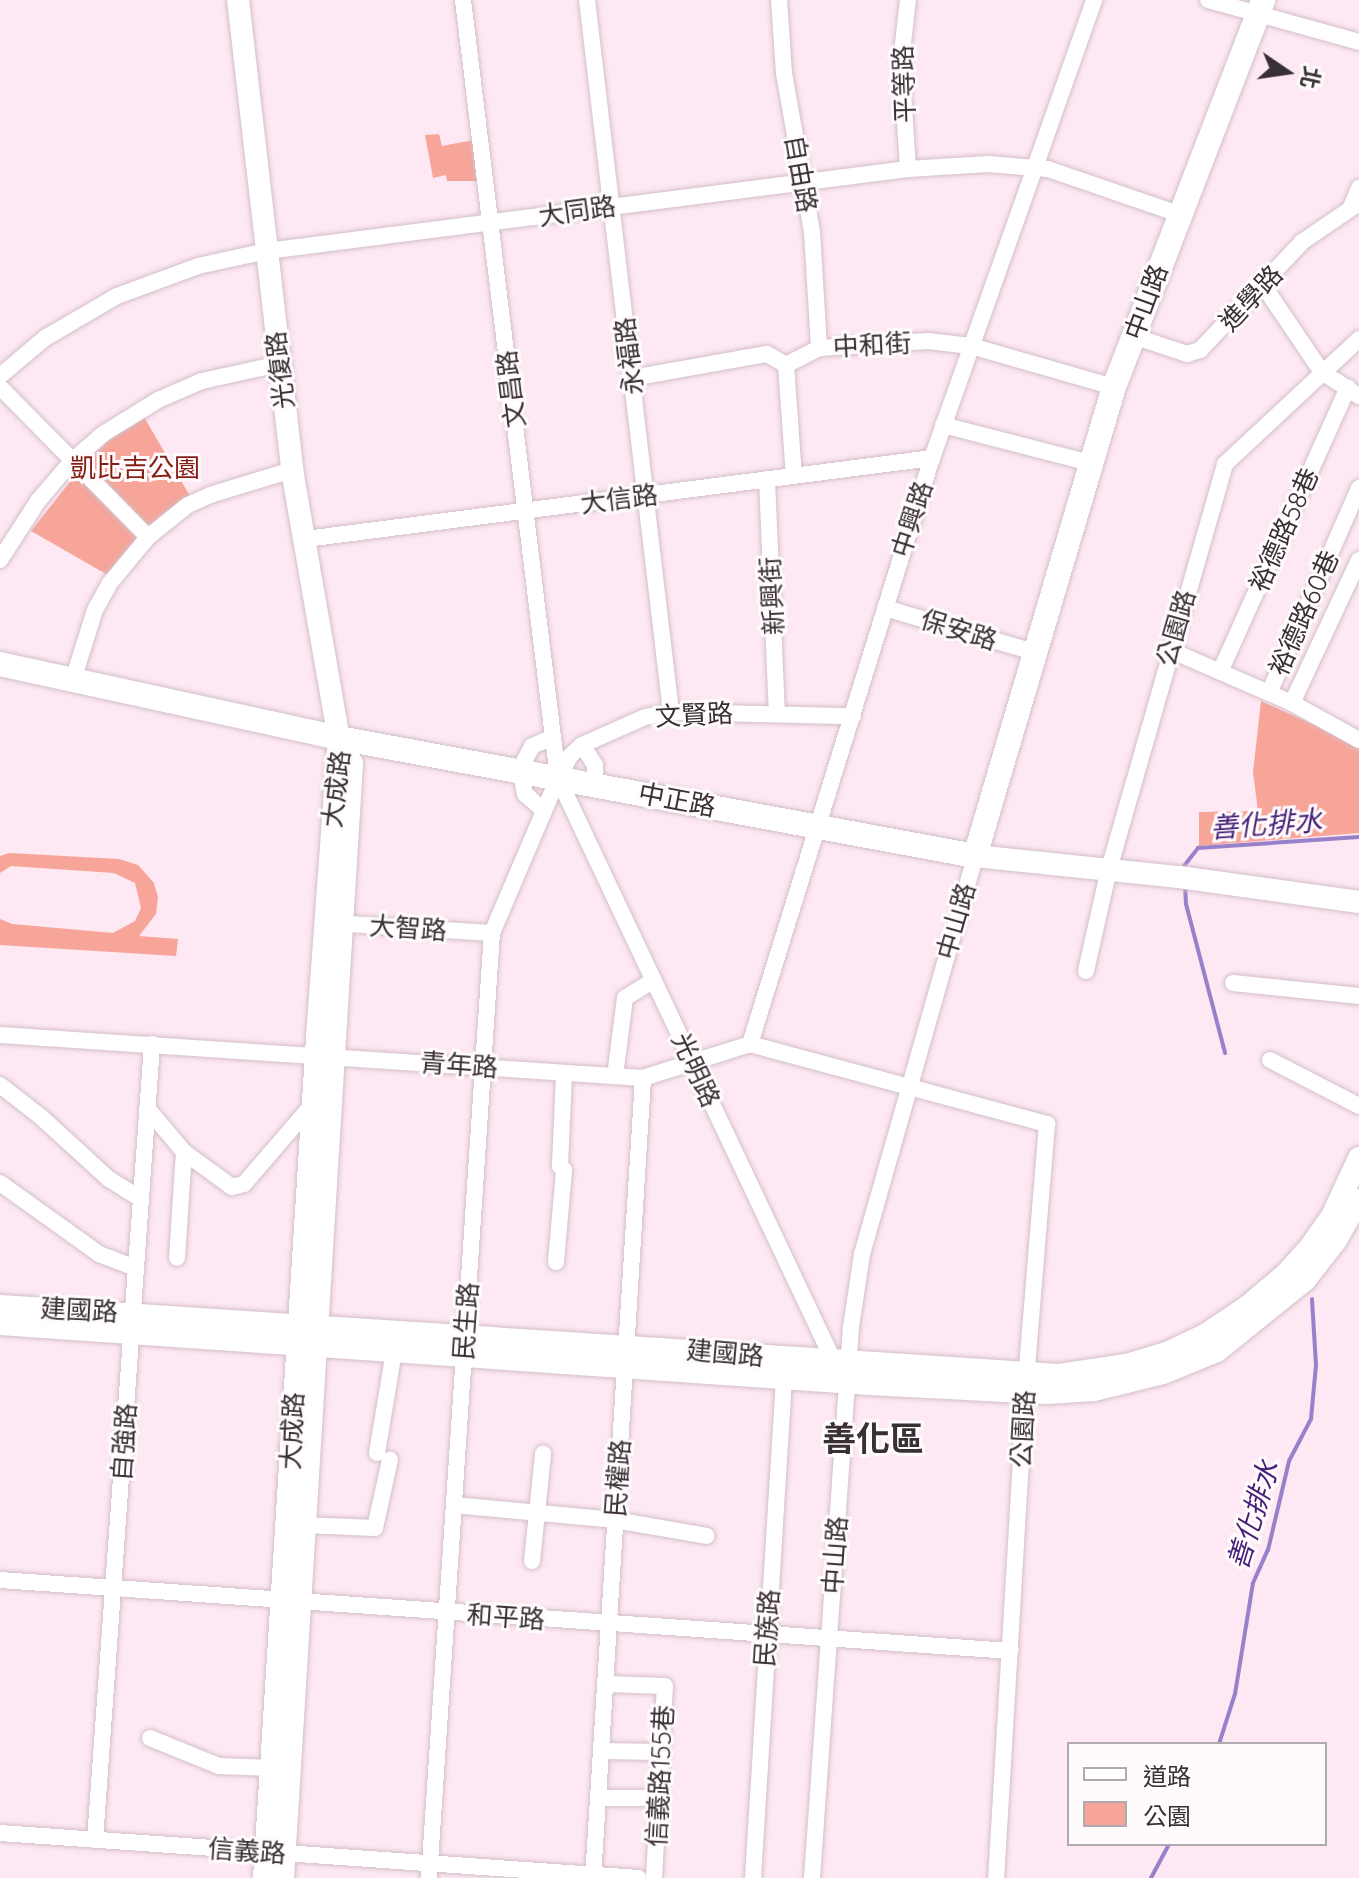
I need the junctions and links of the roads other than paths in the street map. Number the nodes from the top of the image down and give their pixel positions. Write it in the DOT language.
graph roads {
  1 [pos="238,0"];
  2 [pos="463,0"];
  3 [pos="587,0"];
  4 [pos="779,0"];
  5 [pos="908,0"];
  6 [pos="1094,0"];
  7 [pos="1208,0"];
  8 [pos="1260,7"];
  9 [pos="1359,42"];
  10 [pos="1035,166"];
  11 [pos="908,169"];
  12 [pos="801,184"];
  13 [pos="1359,188"];
  14 [pos="611,205"];
  15 [pos="1355,205"];
  16 [pos="1179,214"];
  17 [pos="491,223"];
  18 [pos="267,251"];
  19 [pos="1263,285"];
  20 [pos="1133,336"];
  21 [pos="1359,339"];
  22 [pos="971,346"];
  23 [pos="819,348"];
  24 [pos="279,364"];
  25 [pos="786,365"];
  26 [pos="1322,372"];
  27 [pos="0,376"];
  28 [pos="632,378"];
  29 [pos="0,387"];
  30 [pos="1114,387"];
  31 [pos="1353,391"];
  32 [pos="943,425"];
  33 [pos="932,458"];
  34 [pos="72,461"];
  35 [pos="1090,463"];
  36 [pos="292,470"];
  37 [pos="794,476"];
  38 [pos="767,479"];
  39 [pos="1359,488"];
  40 [pos="645,495"];
  41 [pos="526,511"];
  42 [pos="148,537"];
  43 [pos="306,539"];
  44 [pos="0,560"];
  45 [pos="1359,560"];
  46 [pos="885,608"];
  47 [pos="1170,650"];
  48 [pos="1034,652"];
  49 [pos="0,664"];
  50 [pos="1220,672"];
  51 [pos="73,680"];
  52 [pos="1269,693"];
  53 [pos="1292,703"];
  54 [pos="671,712"];
  55 [pos="777,713"];
  56 [pos="853,716"];
  57 [pos="553,737"];
  58 [pos="339,738"];
  59 [pos="1359,740"];
  60 [pos="582,745"];
  61 [pos="520,771"];
  62 [pos="558,778"];
  63 [pos="595,785"];
  64 [pos="544,811"];
  65 [pos="819,827"];
  66 [pos="975,856"];
  67 [pos="1109,869"];
  68 [pos="1359,902"];
  69 [pos="333,923"];
  70 [pos="492,933"];
  71 [pos="1086,971"];
  72 [pos="654,980"];
  73 [pos="1233,983"];
  74 [pos="1359,996"];
  75 [pos="0,1035"];
  76 [pos="152,1044"];
  77 [pos="750,1044"];
  78 [pos="324,1056"];
  79 [pos="1270,1060"];
  80 [pos="693,1063"];
  81 [pos="483,1067"];
  82 [pos="564,1073"];
  83 [pos="615,1076"];
  84 [pos="643,1078"];
  85 [pos="0,1085"];
  86 [pos="908,1090"];
  87 [pos="312,1105"];
  88 [pos="1359,1106"];
  89 [pos="147,1108"];
  90 [pos="184,1152"];
  91 [pos="1359,1158"];
  92 [pos="0,1183"];
  93 [pos="141,1199"];
  94 [pos="1359,1200"];
  95 [pos="177,1258"];
  96 [pos="556,1262"];
  97 [pos="1307,1264"];
  98 [pos="136,1268"];
  99 [pos="0,1306"];
  100 [pos="132,1323"];
  101 [pos="0,1324"];
  102 [pos="306,1334"];
  103 [pos="464,1345"];
  104 [pos="394,1351"];
  105 [pos="626,1356"];
  106 [pos="843,1369"];
  107 [pos="784,1378"];
  108 [pos="1026,1384"];
  109 [pos="543,1454"];
  110 [pos="454,1505"];
  111 [pos="537,1512"];
  112 [pos="615,1520"];
  113 [pos="304,1525"];
  114 [pos="707,1536"];
  115 [pos="532,1561"];
  116 [pos="0,1580"];
  117 [pos="113,1590"];
  118 [pos="291,1602"];
  119 [pos="447,1613"];
  120 [pos="609,1623"];
  121 [pos="767,1634"];
  122 [pos="829,1639"];
  123 [pos="1011,1651"];
  124 [pos="605,1684"];
  125 [pos="150,1738"];
  126 [pos="601,1751"];
  127 [pos="661,1752"];
  128 [pos="271,1768"];
  129 [pos="598,1798"];
  130 [pos="658,1798"];
  131 [pos="0,1833"];
  132 [pos="95,1840"];
  133 [pos="275,1854"];
  134 [pos="430,1871"];
  135 [pos="593,1877"];
  136 [pos="264,1878"];
  137 [pos="283,1878"];
  138 [pos="638,1878"];
  139 [pos="654,1878"];
  140 [pos="753,1878"];
  141 [pos="812,1878"];
  142 [pos="996,1878"];
  1 -- 18 [label="main road, 光復路"];
  2 -- 17 [label="street, 文昌路"];
  3 -- 14 [label="street, 永福路"];
  4 -- 12 [label="street, 自由路"];
  5 -- 11 [label="street, 平等路"];
  6 -- 10 [label="street, 中興路"];
  7 -- 8 [label="street"];
  8 -- 9 [label="street"];
  8 -- 16 [label="main road, 中山路"];
  10 -- 11 [label="street, 大同路"];
  10 -- 16 [label="street, 大同路"];
  10 -- 22 [label="street, 中興路"];
  11 -- 12 [label="street, 大同路"];
  12 -- 14 [label="street, 大同路"];
  12 -- 23 [label="street, 自由路"];
  13 -- 15 [label="street"];
  14 -- 17 [label="street, 大同路"];
  14 -- 28 [label="street, 永福路"];
  15 -- 19 [label="street, 進學路"];
  16 -- 20 [label="main road, 中山路"];
  17 -- 18 [label="street, 大同路"];
  17 -- 41 [label="street, 文昌路"];
  18 -- 24 [label="main road, 光復路"];
  18 -- 27 [label="street, 大同路"];
  19 -- 20 [label="street, 進學路"];
  19 -- 26 [label="street"];
  20 -- 30 [label="main road, 中山路"];
  21 -- 26 [label="street, 公園路"];
  22 -- 23 [label="street, 中和街"];
  22 -- 30 [label="street, 中和街"];
  22 -- 32 [label="street, 中興路"];
  23 -- 25 [label="street, 中和街"];
  24 -- 34 [label="street"];
  24 -- 36 [label="main road, 光復路"];
  25 -- 28 [label="street"];
  25 -- 37 [label="street"];
  26 -- 31 [label="street"];
  26 -- 47 [label="street, 公園路"];
  28 -- 40 [label="street, 永福路"];
  29 -- 34 [label="street"];
  30 -- 35 [label="main road, 中山路"];
  31 -- 50 [label="street, 裕德路58巷"];
  32 -- 33 [label="street, 中興路"];
  32 -- 35 [label="street"];
  33 -- 37 [label="street, 大信路"];
  33 -- 46 [label="street, 中興路"];
  34 -- 42 [label="street"];
  34 -- 44 [label="street"];
  35 -- 48 [label="main road, 中山路"];
  36 -- 42 [label="street"];
  36 -- 43 [label="main road, 光復路"];
  37 -- 38 [label="street, 大信路"];
  38 -- 40 [label="street, 大信路"];
  38 -- 55 [label="street, 新興街"];
  39 -- 52 [label="street, 裕德路60巷"];
  40 -- 41 [label="street, 大信路"];
  40 -- 54 [label="street, 永福路"];
  41 -- 43 [label="street, 大信路"];
  41 -- 57 [label="street, 文昌路"];
  42 -- 51 [label="street"];
  43 -- 58 [label="main road, 光復路"];
  45 -- 53 [label="street"];
  46 -- 48 [label="street, 保安路"];
  46 -- 56 [label="street, 中興路"];
  47 -- 50 [label="street"];
  47 -- 67 [label="street, 公園路"];
  48 -- 66 [label="main road, 中山路"];
  49 -- 51 [label="main road, 中正路"];
  50 -- 52 [label="street"];
  51 -- 58 [label="main road, 中正路"];
  52 -- 53 [label="street"];
  53 -- 59 [label="street"];
  54 -- 55 [label="street, 文賢路"];
  54 -- 60 [label="street, 文賢路"];
  55 -- 56 [label="street, 文賢路"];
  56 -- 65 [label="street, 中興路"];
  57 -- 61 [label="street"];
  57 -- 62 [label="street, 文昌路"];
  58 -- 61 [label="main road, 中正路"];
  58 -- 69 [label="main road, 大成路"];
  60 -- 62 [label="street, 文賢路"];
  60 -- 63 [label="street"];
  61 -- 62 [label="main road, 中正路"];
  61 -- 64 [label="street"];
  62 -- 63 [label="main road, 中正路"];
  62 -- 64 [label="street, 民生路"];
  62 -- 72 [label="street, 光明路"];
  63 -- 65 [label="main road, 中正路"];
  64 -- 70 [label="street, 民生路"];
  65 -- 66 [label="main road, 中正路"];
  65 -- 77 [label="street, 中興路"];
  66 -- 67 [label="main road, 中正路"];
  66 -- 86 [label="street, 中山路"];
  67 -- 68 [label="main road, 中正路"];
  67 -- 71 [label="street, 公園路"];
  69 -- 70 [label="street, 大智路"];
  69 -- 78 [label="main road, 大成路"];
  70 -- 81 [label="street, 民生路"];
  72 -- 80 [label="street, 光明路"];
  72 -- 83 [label="street"];
  73 -- 74 [label="street"];
  75 -- 76 [label="street, 青年路"];
  76 -- 78 [label="street, 青年路"];
  76 -- 89 [label="street, 自強路"];
  77 -- 80 [label="street, 青年路"];
  77 -- 86 [label="street"];
  78 -- 81 [label="street, 青年路"];
  78 -- 87 [label="main road, 大成路"];
  78 -- 102 [label="main road, 大成路"];
  79 -- 88 [label="street"];
  80 -- 84 [label="street, 青年路"];
  80 -- 106 [label="street, 光明路"];
  81 -- 82 [label="street, 青年路"];
  81 -- 103 [label="street, 民生路"];
  82 -- 83 [label="street, 青年路"];
  82 -- 96 [label="street"];
  83 -- 84 [label="street, 青年路"];
  84 -- 105 [label="street, 民權路"];
  85 -- 93 [label="street"];
  86 -- 106 [label="street, 中山路"];
  86 -- 108 [label="street, 公園路"];
  87 -- 90 [label="street"];
  87 -- 102 [label="main road, 大成路"];
  89 -- 90 [label="street"];
  89 -- 93 [label="street, 自強路"];
  90 -- 95 [label="street"];
  91 -- 97 [label="main road, 建國路"];
  92 -- 98 [label="street"];
  93 -- 98 [label="street, 自強路"];
  94 -- 97 [label="main road, 建國路"];
  97 -- 108 [label="main road, 建國路"];
  98 -- 100 [label="street, 自強路"];
  99 -- 100 [label="main road, 建國路"];
  100 -- 101 [label="main road, 建國路"];
  100 -- 102 [label="main road, 建國路"];
  100 -- 117 [label="street, 自強路"];
  102 -- 103 [label="main road, 建國路"];
  102 -- 104 [label="main road, 建國路"];
  102 -- 113 [label="main road, 大成路"];
  102 -- 118 [label="main road, 大成路"];
  103 -- 104 [label="main road, 建國路"];
  103 -- 105 [label="main road, 建國路"];
  103 -- 110 [label="street, 民生路"];
  104 -- 113 [label="street"];
  105 -- 106 [label="main road, 建國路"];
  105 -- 107 [label="main road, 建國路"];
  105 -- 112 [label="street, 民權路"];
  106 -- 107 [label="main road, 建國路"];
  106 -- 108 [label="main road, 建國路"];
  106 -- 122 [label="street, 中山路"];
  107 -- 121 [label="street, 民族路"];
  108 -- 123 [label="street, 公園路"];
  109 -- 111 [label="street"];
  110 -- 111 [label="street"];
  110 -- 119 [label="street, 民生路"];
  111 -- 112 [label="street"];
  111 -- 115 [label="street"];
  112 -- 114 [label="street"];
  112 -- 120 [label="street, 民權路"];
  113 -- 118 [label="main road, 大成路"];
  116 -- 117 [label="street, 和平路"];
  117 -- 118 [label="street, 和平路"];
  117 -- 132 [label="street, 自強路"];
  118 -- 119 [label="street, 和平路"];
  118 -- 128 [label="main road, 大成路"];
  118 -- 133 [label="main road, 大成路"];
  119 -- 120 [label="street, 和平路"];
  119 -- 134 [label="street, 民生路"];
  120 -- 121 [label="street, 和平路"];
  120 -- 124 [label="street, 民權路"];
  121 -- 122 [label="street, 和平路"];
  121 -- 140 [label="street, 民族路"];
  122 -- 123 [label="street, 和平路"];
  122 -- 141 [label="street, 中山路"];
  123 -- 142 [label="street, 公園路"];
  124 -- 126 [label="street, 民權路"];
  124 -- 127 [label="street, 信義路155巷"];
  125 -- 128 [label="street"];
  126 -- 127 [label="street"];
  126 -- 129 [label="street, 民權路"];
  127 -- 130 [label="street, 信義路155巷"];
  128 -- 133 [label="main road, 大成路"];
  129 -- 130 [label="street"];
  129 -- 135 [label="street, 民權路"];
  130 -- 139 [label="street, 信義路155巷"];
  131 -- 132 [label="street, 信義路"];
  132 -- 133 [label="street, 信義路"];
  133 -- 134 [label="street, 信義路"];
  133 -- 136 [label="main road, 大成路"];
  133 -- 137 [label="main road, 大成路"];
  134 -- 135 [label="street, 信義路"];
  135 -- 138 [label="street, 信義路"];
}
